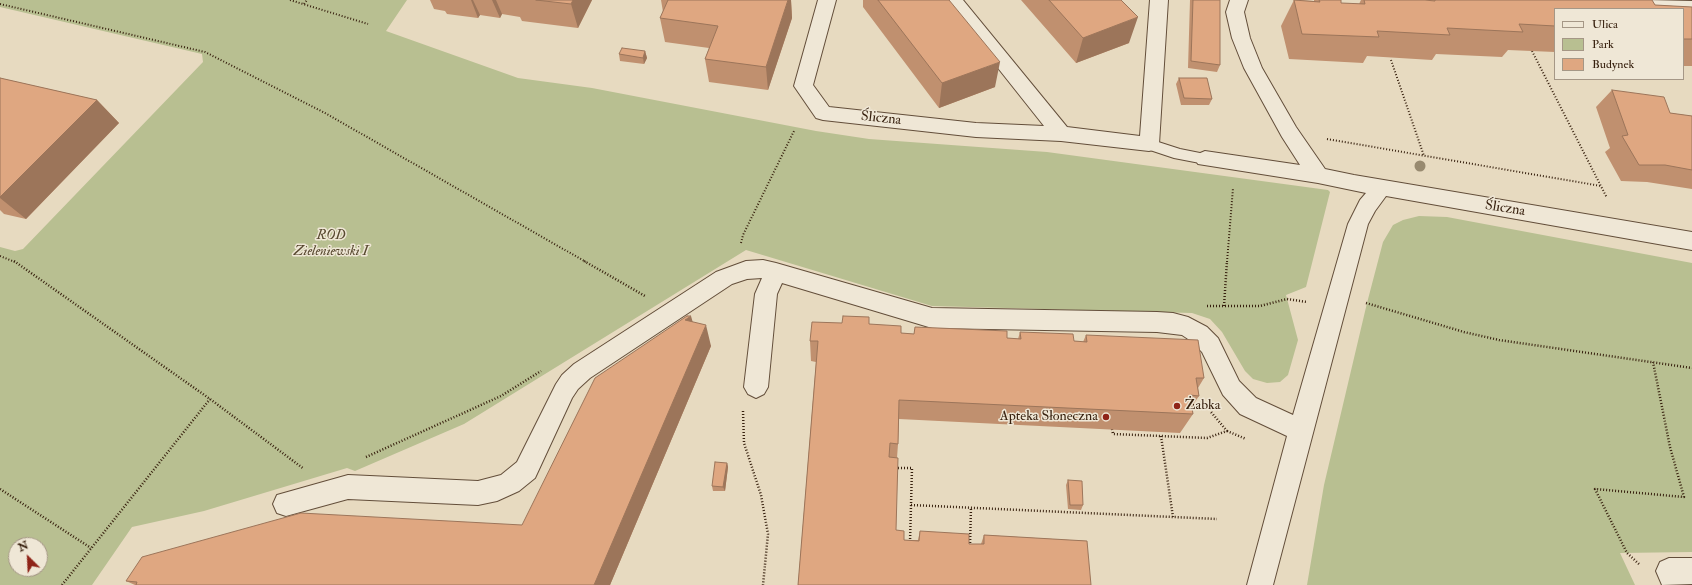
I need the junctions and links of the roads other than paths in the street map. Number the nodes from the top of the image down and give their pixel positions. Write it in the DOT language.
graph roads {
  1 [pos="827,0"];
  2 [pos="953,0"];
  3 [pos="1159,0"];
  4 [pos="1239,0"];
  5 [pos="1655,0"];
  6 [pos="1692,7"];
  7 [pos="1061,134"];
  8 [pos="1149,144"];
  9 [pos="1205,159"];
  10 [pos="1318,175"];
  11 [pos="1381,188"];
  12 [pos="1692,241"];
  13 [pos="776,272"];
  14 [pos="756,387"];
  15 [pos="1301,430"];
  16 [pos="286,504"];
  17 [pos="1692,571"];
  18 [pos="1260,585"];
  19 [pos="1676,585"];
  1 -- 7 [label="street, Śliczna"];
  2 -- 7 [label="street"];
  3 -- 8 [label="street"];
  4 -- 10 [label="street"];
  5 -- 6 [label="street"];
  7 -- 8 [label="street, Śliczna"];
  8 -- 9 [label="lane, Śliczna"];
  9 -- 10 [label="street, Śliczna"];
  10 -- 11 [label="street, Śliczna"];
  11 -- 12 [label="street, Śliczna"];
  11 -- 15 [label="street"];
  13 -- 14 [label="street"];
  13 -- 15 [label="street"];
  13 -- 16 [label="street"];
  15 -- 18 [label="street"];
  17 -- 19 [label="street"];
}
